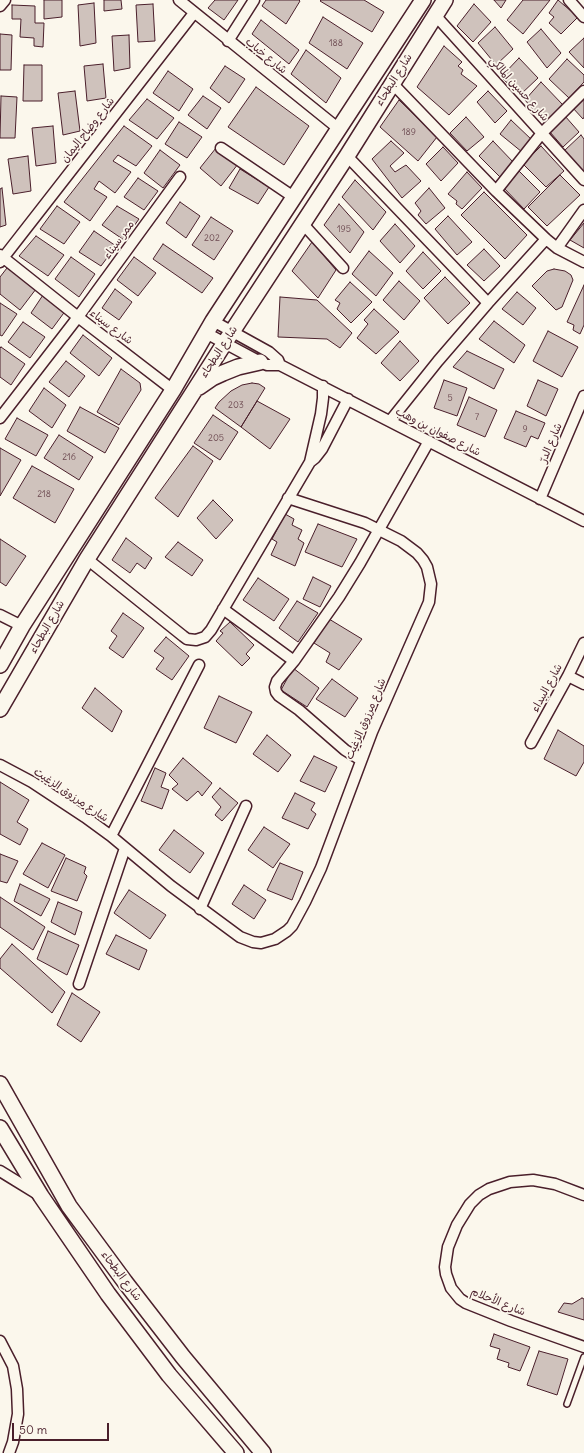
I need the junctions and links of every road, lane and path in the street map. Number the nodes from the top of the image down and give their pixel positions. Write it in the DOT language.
graph roads {
  1 [pos="6,0"];
  2 [pos="179,0"];
  3 [pos="254,0"];
  4 [pos="423,0"];
  5 [pos="445,0"];
  6 [pos="569,0"];
  7 [pos="0,6"];
  8 [pos="194,13"];
  9 [pos="435,15"];
  10 [pos="584,17"];
  11 [pos="228,41"];
  12 [pos="392,83"];
  13 [pos="584,91"];
  14 [pos="338,129"];
  15 [pos="542,133"];
  16 [pos="221,148"];
  17 [pos="347,156"];
  18 [pos="180,177"];
  19 [pos="584,180"];
  20 [pos="496,191"];
  21 [pos="294,198"];
  22 [pos="584,210"];
  23 [pos="303,224"];
  24 [pos="546,239"];
  25 [pos="557,248"];
  26 [pos="1,258"];
  27 [pos="584,262"];
  28 [pos="343,268"];
  29 [pos="488,303"];
  30 [pos="78,317"];
  31 [pos="209,327"];
  32 [pos="228,338"];
  33 [pos="260,362"];
  34 [pos="280,365"];
  35 [pos="323,386"];
  36 [pos="173,390"];
  37 [pos="194,391"];
  38 [pos="584,396"];
  39 [pos="348,399"];
  40 [pos="0,418"];
  41 [pos="390,421"];
  42 [pos="429,441"];
  43 [pos="310,462"];
  44 [pos="288,498"];
  45 [pos="540,498"];
  46 [pos="584,521"];
  47 [pos="379,529"];
  48 [pos="87,559"];
  49 [pos="223,609"];
  50 [pos="0,615"];
  51 [pos="22,626"];
  52 [pos="584,643"];
  53 [pos="294,661"];
  54 [pos="0,665"];
  55 [pos="199,665"];
  56 [pos="568,676"];
  57 [pos="584,684"];
  58 [pos="0,708"];
  59 [pos="531,743"];
  60 [pos="361,760"];
  61 [pos="0,765"];
  62 [pos="246,806"];
  63 [pos="111,836"];
  64 [pos="125,848"];
  65 [pos="200,908"];
  66 [pos="79,984"];
  67 [pos="0,1084"];
  68 [pos="0,1128"];
  69 [pos="0,1171"];
  70 [pos="584,1194"];
  71 [pos="41,1196"];
  72 [pos="0,1341"];
  73 [pos="584,1347"];
  74 [pos="584,1357"];
  75 [pos="567,1404"];
  76 [pos="9,1453"];
  77 [pos="236,1453"];
  78 [pos="263,1453"];
  1 -- 7 [label="street"];
  2 -- 8 [label="street, شارع خباب"];
  3 -- 11 [label="street"];
  4 -- 14 [label="street, شارع البطحاء"];
  5 -- 9 [label="street, شارع البطحاء"];
  6 -- 10 [label="street"];
  8 -- 11 [label="street, شارع خباب"];
  8 -- 26 [label="street, شارع وضاح اليمان"];
  9 -- 12 [label="street, شارع البطحاء"];
  9 -- 15 [label="street, شارع حسين المالكي"];
  11 -- 14 [label="street, شارع خباب"];
  12 -- 17 [label="street, شارع البطحاء"];
  12 -- 20 [label="street"];
  13 -- 15 [label="street"];
  14 -- 21 [label="street, شارع البطحاء"];
  15 -- 19 [label="street, شارع حسين المالكي"];
  15 -- 20 [label="street"];
  16 -- 21 [label="street"];
  17 -- 23 [label="street, شارع البطحاء"];
  17 -- 29 [label="street"];
  18 -- 30 [label="street, ممر سيناء"];
  20 -- 24 [label="street"];
  21 -- 31 [label="street, شارع البطحاء"];
  22 -- 25 [label="street"];
  23 -- 28 [label="street"];
  23 -- 32 [label="street, شارع البطحاء"];
  24 -- 25 [label="street"];
  24 -- 29 [label="street"];
  25 -- 27 [label="street"];
  26 -- 30 [label="street"];
  29 -- 41 [label="street"];
  30 -- 36 [label="street, شارع سيناء"];
  30 -- 40 [label="street, شارع سيناء"];
  31 -- 32 [label="street, شارع صفوان بن وهب"];
  31 -- 32 [label="street, شارع صفوان بن وهب"];
  31 -- 36 [label="street, شارع البطحاء"];
  32 -- 33 [label="street, شارع صفوان بن وهب"];
  32 -- 34 [label="street, شارع صفوان بن وهب"];
  32 -- 37 [label="street, شارع البطحاء"];
  33 -- 34 [label="street, شارع صفوان بن وهب"];
  33 -- 37 [label="street"];
  34 -- 35 [label="street, شارع صفوان بن وهب"];
  35 -- 39 [label="street, شارع صفوان بن وهب"];
  35 -- 43 [label="street"];
  36 -- 51 [label="street, شارع البطحاء"];
  37 -- 48 [label="street, شارع البطحاء"];
  38 -- 45 [label="street, شارع الدرّ"];
  39 -- 41 [label="street, شارع صفوان بن وهب"];
  39 -- 43 [label="street"];
  41 -- 42 [label="street, شارع صفوان بن وهب"];
  42 -- 45 [label="street, شارع صفوان بن وهب"];
  42 -- 47 [label="street"];
  43 -- 44 [label="street"];
  44 -- 47 [label="street, شارع مرزوق الزغيت"];
  44 -- 49 [label="street"];
  45 -- 46 [label="street, شارع صفوان بن وهب"];
  47 -- 53 [label="street"];
  47 -- 60 [label="street, شارع مرزوق الزغيت"];
  48 -- 49 [label="street"];
  48 -- 58 [label="street, شارع البطحاء"];
  49 -- 53 [label="street"];
  50 -- 51 [label="street"];
  51 -- 54 [label="street, شارع البطحاء"];
  52 -- 56 [label="street, شارع البيداء"];
  53 -- 60 [label="street"];
  55 -- 63 [label="street"];
  56 -- 57 [label="street"];
  56 -- 59 [label="street, شارع البيداء"];
  60 -- 65 [label="street, شارع مرزوق الزغيت"];
  61 -- 63 [label="street, شارع مرزوق الزغيت"];
  62 -- 65 [label="street"];
  63 -- 64 [label="street, شارع مرزوق الزغيت"];
  64 -- 65 [label="street, شارع مرزوق الزغيت"];
  64 -- 66 [label="street"];
  67 -- 78 [label="street, شارع البطحاء"];
  68 -- 71 [label="street, شارع البطحاء"];
  69 -- 71 [label="street"];
  70 -- 73 [label="street, شارع الأحلام"];
  71 -- 77 [label="street, شارع البطحاء"];
  72 -- 76 [label="street"];
  74 -- 75 [label="lane"];
}
